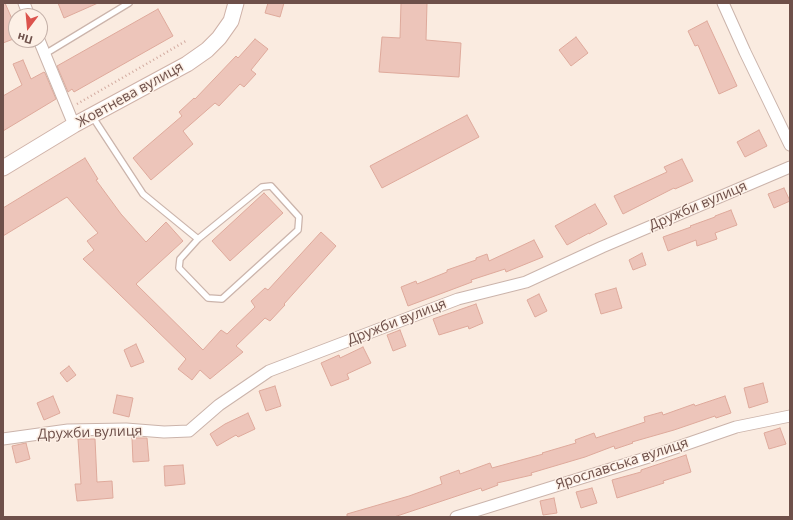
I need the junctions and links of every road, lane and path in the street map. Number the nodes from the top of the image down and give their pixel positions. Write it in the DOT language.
graph roads {
  1 [pos="129,3"];
  2 [pos="236,3"];
  3 [pos="723,3"];
  4 [pos="186,41"];
  5 [pos="42,48"];
  6 [pos="45,54"];
  7 [pos="67,109"];
  8 [pos="92,116"];
  9 [pos="74,125"];
  10 [pos="790,145"];
  11 [pos="790,167"];
  12 [pos="3,168"];
  13 [pos="198,239"];
  14 [pos="790,416"];
  15 [pos="3,439"];
  16 [pos="456,517"];
  1 -- 6 [label="lane"];
  2 -- 8 [label="main road, Жовтнева вулиця"];
  3 -- 10 [label="street"];
  4 -- 7 [label="path"];
  5 -- 6 [label="street"];
  6 -- 7 [label="street"];
  7 -- 9 [label="street"];
  8 -- 9 [label="main road, Жовтнева вулиця"];
  8 -- 13 [label="lane"];
  9 -- 12 [label="main road, Жовтнева вулиця"];
  11 -- 15 [label="street, Дружби вулиця"];
  13 -- 13 [label="lane"];
  14 -- 16 [label="street, Ярославська вулиця"];
}
